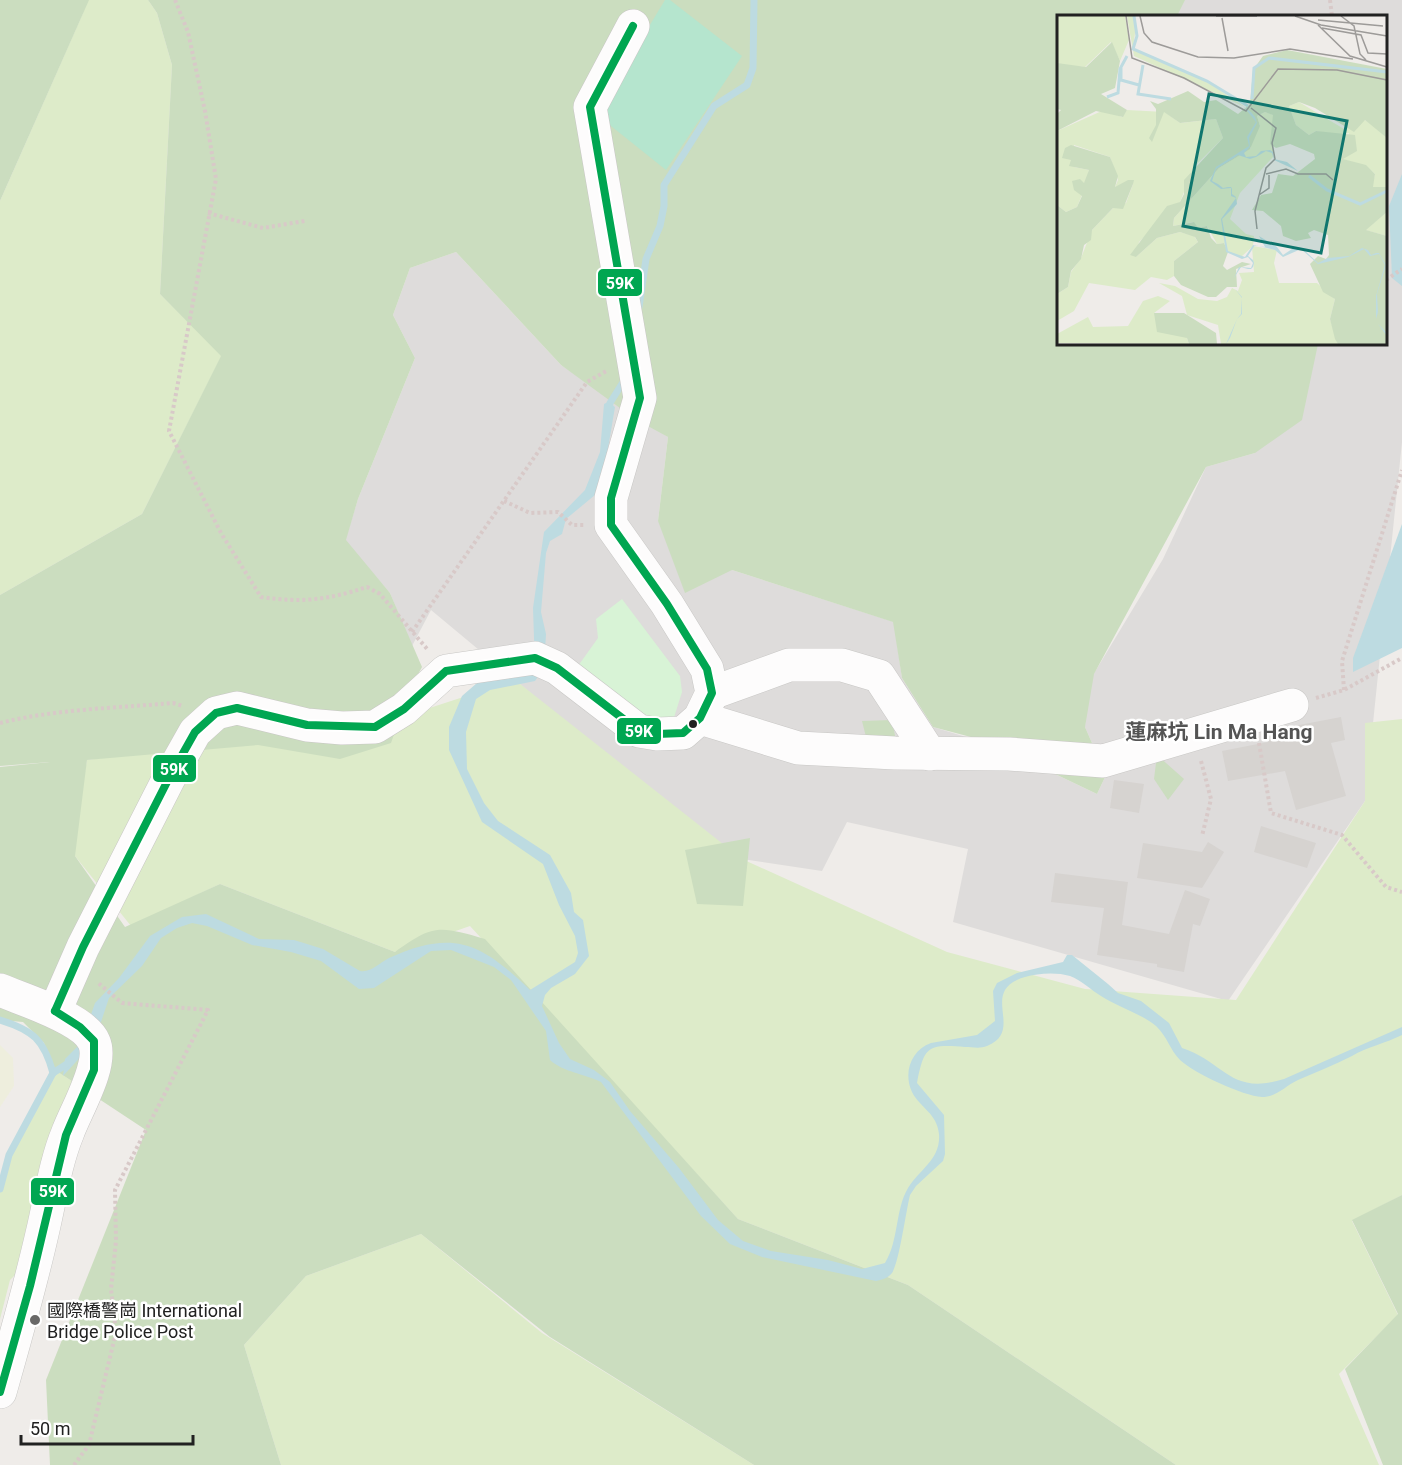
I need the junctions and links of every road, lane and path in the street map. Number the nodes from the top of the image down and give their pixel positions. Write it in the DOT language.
graph roads {
  1 [pos="175,0"];
  2 [pos="1330,0"];
  3 [pos="1332,15"];
  4 [pos="633,26"];
  5 [pos="208,213"];
  6 [pos="305,221"];
  7 [pos="1402,269"];
  8 [pos="1387,278"];
  9 [pos="634,357"];
  10 [pos="1402,470"];
  11 [pos="504,501"];
  12 [pos="572,525"];
  13 [pos="412,632"];
  14 [pos="1402,658"];
  15 [pos="446,671"];
  16 [pos="1344,690"];
  17 [pos="706,705"];
  18 [pos="1292,705"];
  19 [pos="216,713"];
  20 [pos="1254,716"];
  21 [pos="0,723"];
  22 [pos="1194,733"];
  23 [pos="930,754"];
  24 [pos="1202,836"];
  25 [pos="1402,892"];
  26 [pos="93,978"];
  27 [pos="0,990"];
  28 [pos="77,1027"];
  29 [pos="0,1392"];
  30 [pos="74,1465"];
  1 -- 5 [label="path"];
  2 -- 3 [label="path"];
  4 -- 9 [label="street"];
  5 -- 6 [label="path"];
  5 -- 13 [label="path"];
  7 -- 8 [label="path"];
  9 -- 11 [label="path"];
  9 -- 17 [label="street"];
  10 -- 16 [label="path"];
  11 -- 12 [label="path"];
  11 -- 13 [label="path"];
  13 -- 15 [label="path"];
  14 -- 16 [label="path"];
  15 -- 17 [label="street"];
  15 -- 19 [label="street"];
  16 -- 18 [label="path"];
  17 -- 23 [label="street"];
  17 -- 23 [label="street"];
  18 -- 20 [label="street"];
  19 -- 21 [label="path"];
  19 -- 28 [label="street"];
  20 -- 22 [label="street"];
  20 -- 25 [label="path"];
  22 -- 23 [label="street"];
  22 -- 24 [label="path"];
  26 -- 30 [label="path"];
  27 -- 28 [label="street"];
  28 -- 29 [label="street"];
}
